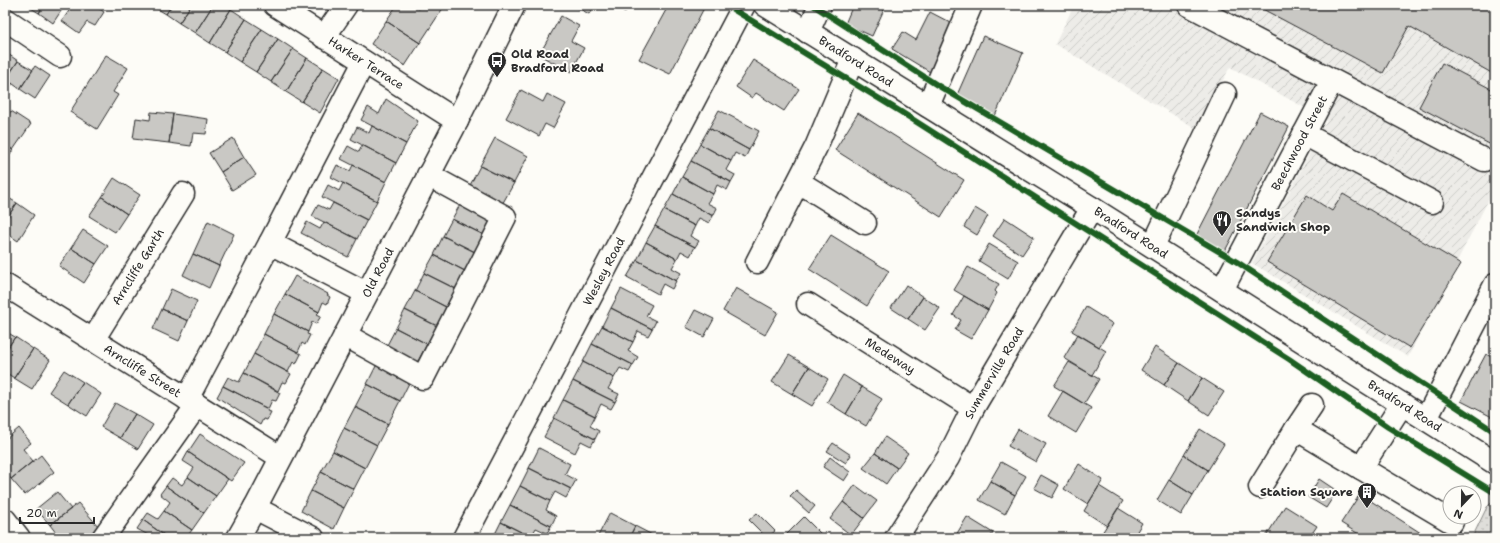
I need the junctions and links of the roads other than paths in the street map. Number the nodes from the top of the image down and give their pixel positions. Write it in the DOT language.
graph roads {
  1 [pos="275,5"];
  2 [pos="346,5"];
  3 [pos="514,5"];
  4 [pos="744,5"];
  5 [pos="765,5"];
  6 [pos="820,5"];
  7 [pos="971,5"];
  8 [pos="1189,5"];
  9 [pos="5,19"];
  10 [pos="808,32"];
  11 [pos="324,37"];
  12 [pos="60,56"];
  13 [pos="853,59"];
  14 [pos="364,62"];
  15 [pos="1332,81"];
  16 [pos="1225,94"];
  17 [pos="928,106"];
  18 [pos="457,121"];
  19 [pos="1304,134"];
  20 [pos="1484,160"];
  21 [pos="428,175"];
  22 [pos="799,182"];
  23 [pos="183,194"];
  24 [pos="1432,202"];
  25 [pos="1092,208"];
  26 [pos="865,224"];
  27 [pos="270,243"];
  28 [pos="1153,246"];
  29 [pos="758,262"];
  30 [pos="5,285"];
  31 [pos="1495,285"];
  32 [pos="1222,290"];
  33 [pos="366,293"];
  34 [pos="808,304"];
  35 [pos="345,335"];
  36 [pos="93,340"];
  37 [pos="192,402"];
  38 [pos="1402,404"];
  39 [pos="1312,405"];
  40 [pos="973,408"];
  41 [pos="1426,419"];
  42 [pos="1296,429"];
  43 [pos="280,457"];
  44 [pos="1494,460"];
  45 [pos="1361,468"];
  46 [pos="1260,487"];
  47 [pos="255,508"];
  48 [pos="1442,516"];
  49 [pos="5,520"];
  50 [pos="19,538"];
  51 [pos="103,538"];
  52 [pos="238,538"];
  53 [pos="313,538"];
  54 [pos="464,538"];
  55 [pos="896,538"];
  1 -- 11 [label="street, Harker Terrace"];
  2 -- 11 [label="street"];
  3 -- 18 [label="street, Old Road"];
  4 -- 54 [label="street, Wesley Road"];
  5 -- 10 [label="street, Bradford Road"];
  6 -- 10 [label="street"];
  7 -- 17 [label="street"];
  8 -- 15 [label="street"];
  9 -- 12 [label="street"];
  10 -- 13 [label="street, Bradford Road"];
  11 -- 14 [label="street, Harker Terrace"];
  13 -- 17 [label="street, Bradford Road"];
  13 -- 22 [label="street"];
  14 -- 18 [label="street, Harker Terrace"];
  14 -- 27 [label="street"];
  15 -- 19 [label="street, Beechwood Street"];
  15 -- 20 [label="street"];
  16 -- 28 [label="street"];
  17 -- 25 [label="street, Bradford Road"];
  18 -- 21 [label="street, Old Road"];
  19 -- 24 [label="street"];
  19 -- 32 [label="street, Beechwood Street"];
  21 -- 33 [label="street, Old Road"];
  21 -- 35 [label="street"];
  22 -- 26 [label="street"];
  22 -- 29 [label="street"];
  23 -- 36 [label="street, Arncliffe Garth"];
  25 -- 28 [label="street, Bradford Road"];
  25 -- 40 [label="street, Summerville Road"];
  27 -- 33 [label="street"];
  27 -- 37 [label="street"];
  28 -- 32 [label="street, Bradford Road"];
  30 -- 36 [label="street, Arncliffe Street"];
  31 -- 41 [label="street"];
  32 -- 38 [label="street, Bradford Road"];
  33 -- 35 [label="street, Old Road"];
  34 -- 40 [label="street, Medeway"];
  35 -- 43 [label="street, Old Road"];
  36 -- 37 [label="street, Arncliffe Street"];
  37 -- 43 [label="street, Arncliffe Street"];
  37 -- 51 [label="street"];
  38 -- 41 [label="street, Bradford Road"];
  38 -- 45 [label="street"];
  39 -- 42 [label="street"];
  40 -- 55 [label="street, Summerville Road"];
  41 -- 44 [label="street, Bradford Road"];
  42 -- 45 [label="street"];
  42 -- 46 [label="street"];
  43 -- 47 [label="street, Old Road"];
  45 -- 48 [label="street"];
  47 -- 52 [label="street, Old Road"];
  47 -- 53 [label="street"];
  49 -- 50 [label="street"];
}
